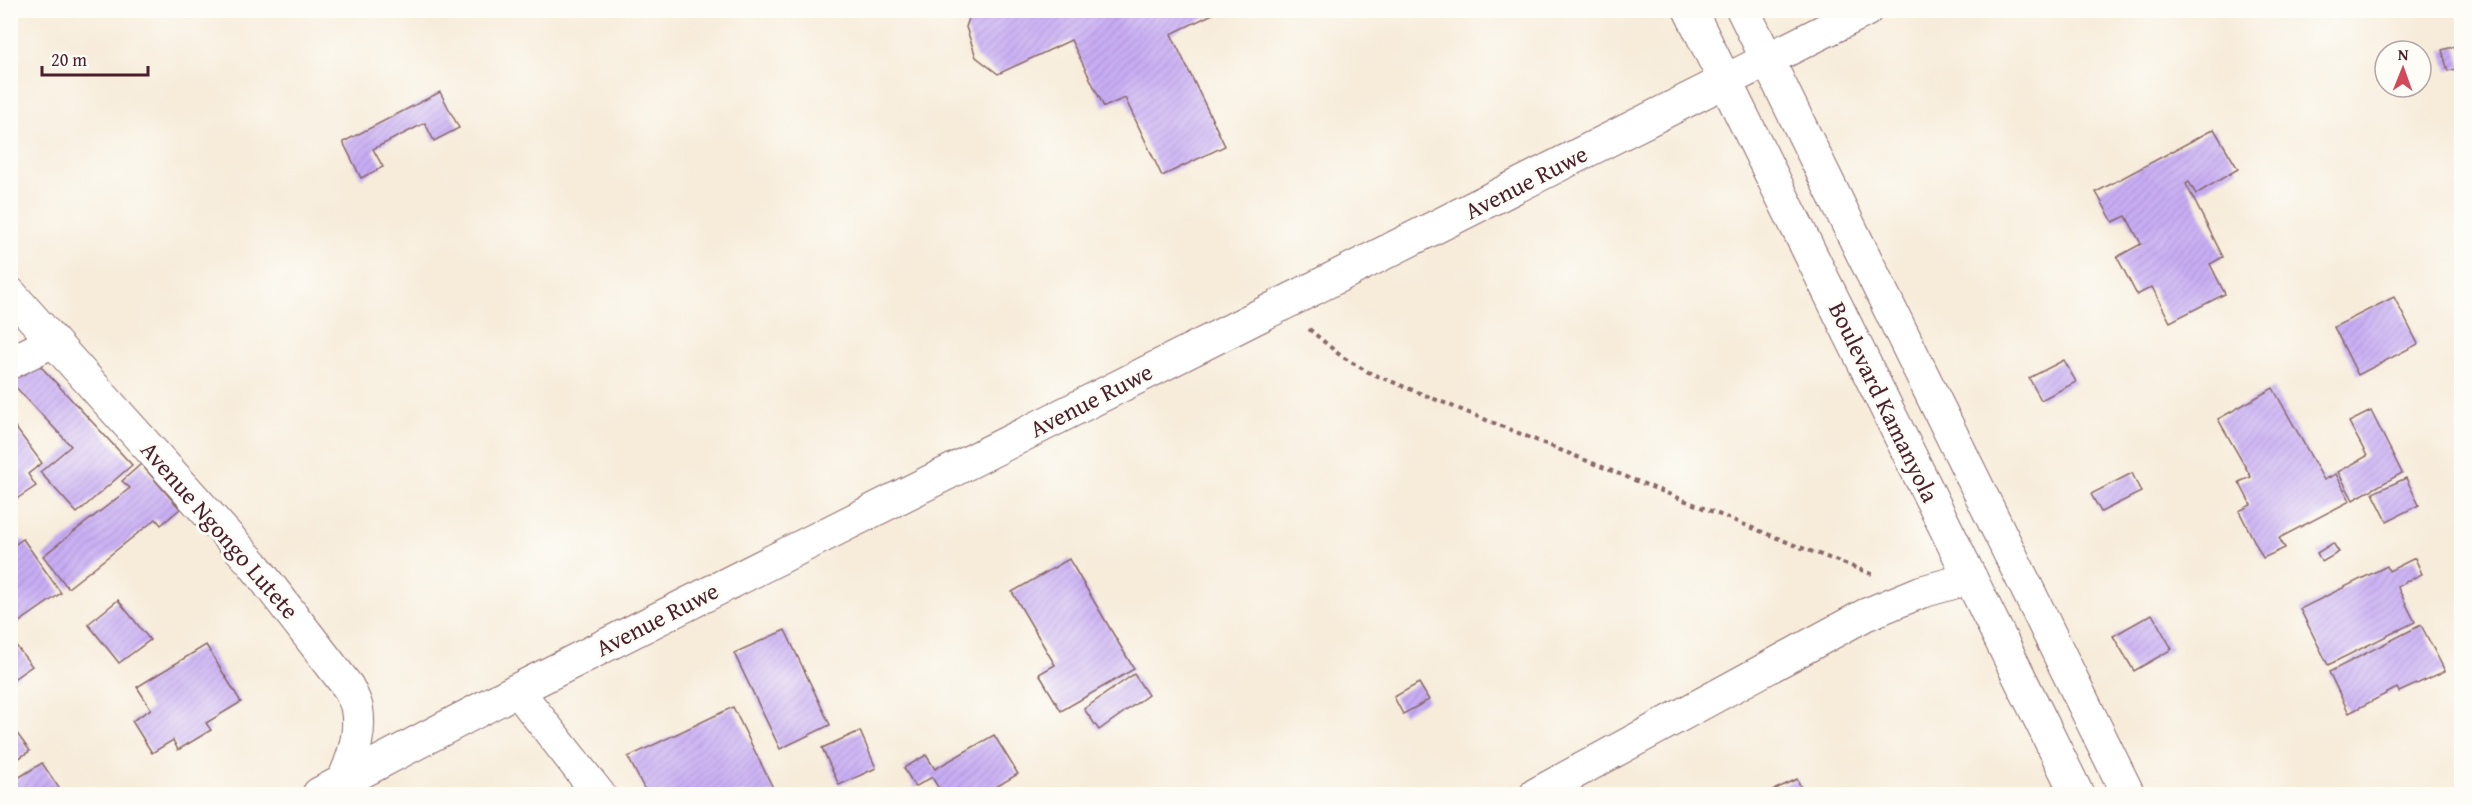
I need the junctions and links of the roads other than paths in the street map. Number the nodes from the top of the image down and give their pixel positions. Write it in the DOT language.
graph roads {
  1 [pos="1690,10"];
  2 [pos="1743,10"];
  3 [pos="1866,10"];
  4 [pos="1768,61"];
  5 [pos="1725,81"];
  6 [pos="10,294"];
  7 [pos="53,341"];
  8 [pos="10,363"];
  9 [pos="1971,578"];
  10 [pos="517,690"];
  11 [pos="333,790"];
  12 [pos="598,795"];
  13 [pos="1536,795"];
  14 [pos="2077,795"];
  15 [pos="2128,795"];
  1 -- 5 [label="main road, Boulevard Kamanyola"];
  2 -- 4 [label="main road, Boulevard Kamanyola"];
  3 -- 4 [label="main road, Avenue Ruwe"];
  4 -- 5 [label="main road, Avenue Ruwe"];
  4 -- 15 [label="main road, Boulevard Kamanyola"];
  5 -- 9 [label="main road, Boulevard Kamanyola"];
  5 -- 10 [label="main road, Avenue Ruwe"];
  6 -- 7 [label="street, Avenue Ngongo Lutete"];
  7 -- 8 [label="street"];
  7 -- 11 [label="street, Avenue Ngongo Lutete"];
  9 -- 13 [label="street"];
  9 -- 14 [label="main road, Boulevard Kamanyola"];
  10 -- 11 [label="main road, Avenue Ruwe"];
  10 -- 12 [label="street"];
}
